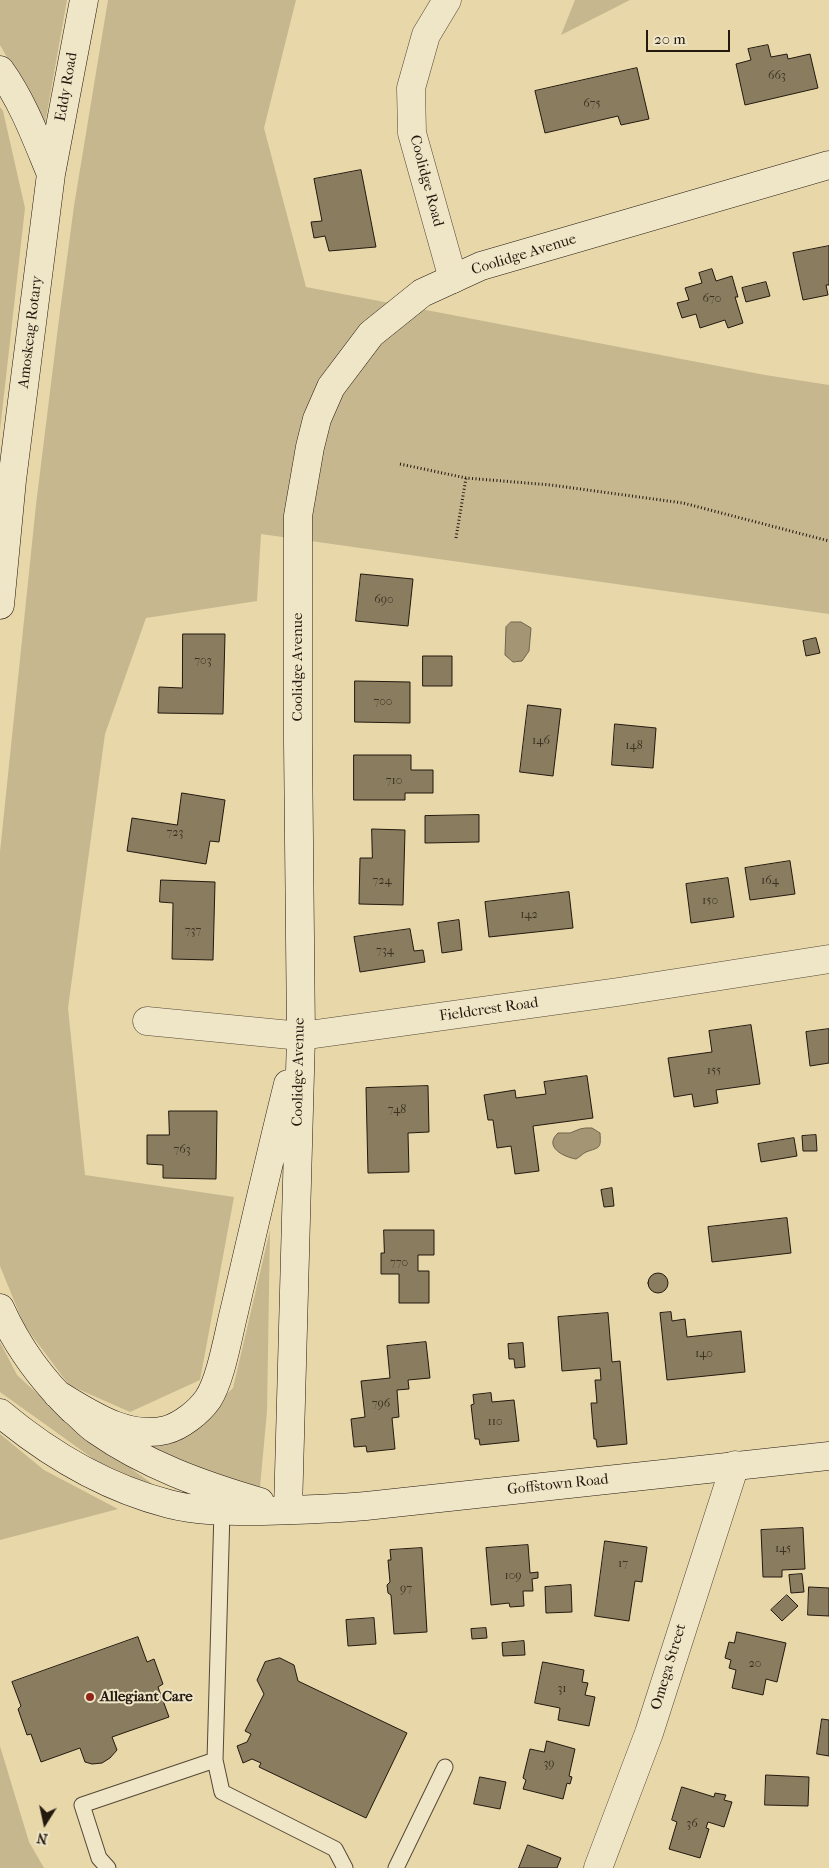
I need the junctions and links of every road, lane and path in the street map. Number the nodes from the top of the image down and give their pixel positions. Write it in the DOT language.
graph roads {
  1 [pos="84,0"];
  2 [pos="447,0"];
  3 [pos="0,70"];
  4 [pos="829,164"];
  5 [pos="51,174"];
  6 [pos="453,279"];
  7 [pos="400,464"];
  8 [pos="466,478"];
  9 [pos="456,538"];
  10 [pos="829,541"];
  11 [pos="0,606"];
  12 [pos="829,959"];
  13 [pos="147,1021"];
  14 [pos="301,1036"];
  15 [pos="0,1308"];
  16 [pos="57,1394"];
  17 [pos="0,1413"];
  18 [pos="829,1456"];
  19 [pos="735,1465"];
  20 [pos="288,1510"];
  21 [pos="222,1511"];
  22 [pos="215,1760"];
  23 [pos="446,1767"];
  24 [pos="108,1868"];
  25 [pos="345,1868"];
  26 [pos="396,1868"];
  27 [pos="598,1868"];
  1 -- 5 [label="street, Eddy Road"];
  2 -- 6 [label="street, Coolidge Road"];
  3 -- 5 [label="street, Amoskeag Rotary"];
  4 -- 6 [label="street, Coolidge Avenue"];
  5 -- 11 [label="street, Amoskeag Rotary"];
  6 -- 14 [label="street, Coolidge Avenue"];
  7 -- 8 [label="path"];
  8 -- 9 [label="path"];
  8 -- 10 [label="path"];
  12 -- 14 [label="street, Fieldcrest Road"];
  13 -- 14 [label="street, Fieldcrest Road"];
  14 -- 16 [label="street"];
  14 -- 20 [label="street, Coolidge Avenue"];
  15 -- 16 [label="street, Goffstown Road"];
  16 -- 20 [label="street, Goffstown Road"];
  17 -- 21 [label="street, Goffstown Road"];
  18 -- 19 [label="street, Goffstown Road"];
  19 -- 20 [label="street, Goffstown Road"];
  19 -- 27 [label="street, Omega Street"];
  20 -- 21 [label="street, Goffstown Road"];
  21 -- 22 [label="lane"];
  22 -- 24 [label="lane"];
  22 -- 25 [label="lane"];
  23 -- 26 [label="lane"];
}
